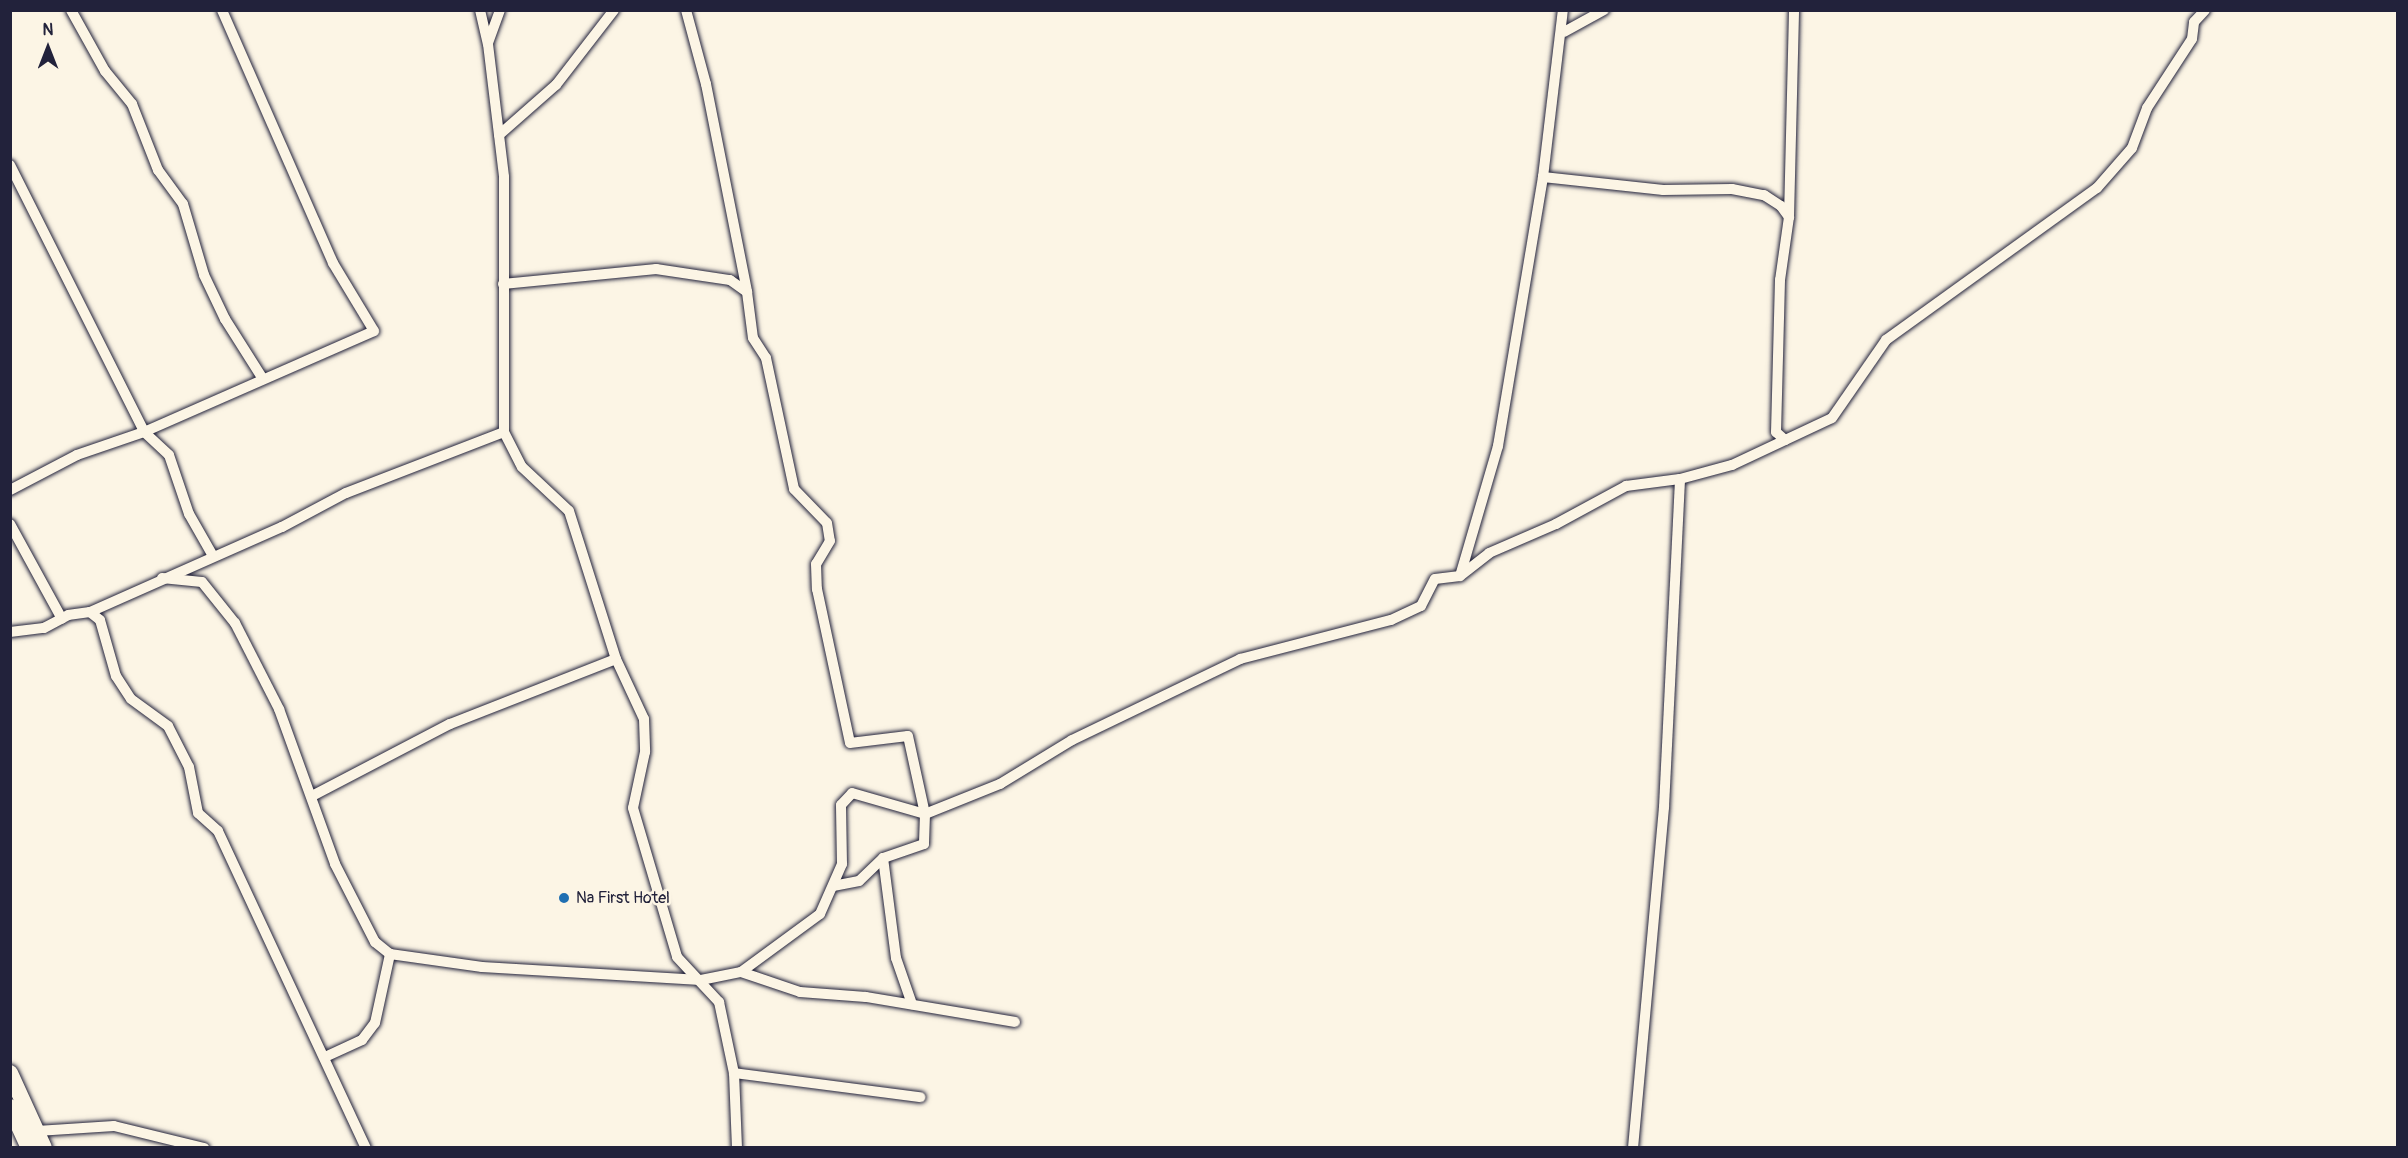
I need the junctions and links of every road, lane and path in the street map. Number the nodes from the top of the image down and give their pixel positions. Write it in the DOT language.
graph roads {
  1 [pos="71,10"];
  2 [pos="222,10"];
  3 [pos="480,10"];
  4 [pos="500,10"];
  5 [pos="614,10"];
  6 [pos="686,10"];
  7 [pos="1563,10"];
  8 [pos="1604,10"];
  9 [pos="1794,10"];
  10 [pos="2205,10"];
  11 [pos="1564,32"];
  12 [pos="488,44"];
  13 [pos="499,135"];
  14 [pos="10,165"];
  15 [pos="1544,177"];
  16 [pos="1789,217"];
  17 [pos="503,284"];
  18 [pos="747,292"];
  19 [pos="262,379"];
  20 [pos="144,432"];
  21 [pos="504,432"];
  22 [pos="1785,440"];
  23 [pos="1680,478"];
  24 [pos="10,490"];
  25 [pos="10,524"];
  26 [pos="213,556"];
  27 [pos="1460,576"];
  28 [pos="162,578"];
  29 [pos="90,612"];
  30 [pos="62,619"];
  31 [pos="10,632"];
  32 [pos="616,659"];
  33 [pos="312,796"];
  34 [pos="925,814"];
  35 [pos="883,858"];
  36 [pos="834,886"];
  37 [pos="390,954"];
  38 [pos="741,972"];
  39 [pos="701,980"];
  40 [pos="912,1004"];
  41 [pos="1015,1022"];
  42 [pos="325,1057"];
  43 [pos="734,1073"];
  44 [pos="10,1074"];
  45 [pos="920,1097"];
  46 [pos="10,1107"];
  47 [pos="37,1131"];
  48 [pos="29,1148"];
  49 [pos="44,1148"];
  50 [pos="204,1148"];
  51 [pos="366,1148"];
  52 [pos="738,1148"];
  53 [pos="1633,1148"];
  1 -- 19 [label="street"];
  2 -- 19 [label="street"];
  3 -- 12 [label="street"];
  4 -- 12 [label="street"];
  5 -- 13 [label="street"];
  6 -- 18 [label="street"];
  7 -- 11 [label="street"];
  8 -- 11 [label="street"];
  9 -- 16 [label="street"];
  10 -- 22 [label="street"];
  11 -- 15 [label="street"];
  12 -- 13 [label="street"];
  13 -- 17 [label="street"];
  14 -- 20 [label="street"];
  15 -- 16 [label="street"];
  15 -- 27 [label="street"];
  16 -- 22 [label="street"];
  17 -- 18 [label="street"];
  17 -- 21 [label="street"];
  18 -- 34 [label="street"];
  19 -- 20 [label="street"];
  20 -- 24 [label="street"];
  20 -- 26 [label="street"];
  21 -- 26 [label="street"];
  21 -- 32 [label="street"];
  22 -- 23 [label="street"];
  23 -- 27 [label="street"];
  23 -- 53 [label="street"];
  25 -- 30 [label="street"];
  26 -- 28 [label="street"];
  27 -- 34 [label="street"];
  28 -- 29 [label="street"];
  28 -- 33 [label="street"];
  29 -- 30 [label="street"];
  29 -- 42 [label="street"];
  30 -- 31 [label="street"];
  32 -- 33 [label="street"];
  32 -- 39 [label="street"];
  33 -- 37 [label="street"];
  34 -- 35 [label="street"];
  34 -- 36 [label="street"];
  35 -- 36 [label="street"];
  35 -- 40 [label="street"];
  36 -- 38 [label="street"];
  37 -- 39 [label="street"];
  37 -- 42 [label="street"];
  38 -- 39 [label="street"];
  38 -- 40 [label="street"];
  39 -- 43 [label="street"];
  40 -- 41 [label="street"];
  42 -- 51 [label="street"];
  43 -- 45 [label="street"];
  43 -- 52 [label="street"];
  44 -- 47 [label="highway"];
  46 -- 48 [label="highway"];
  47 -- 49 [label="highway"];
  47 -- 50 [label="street"];
}
